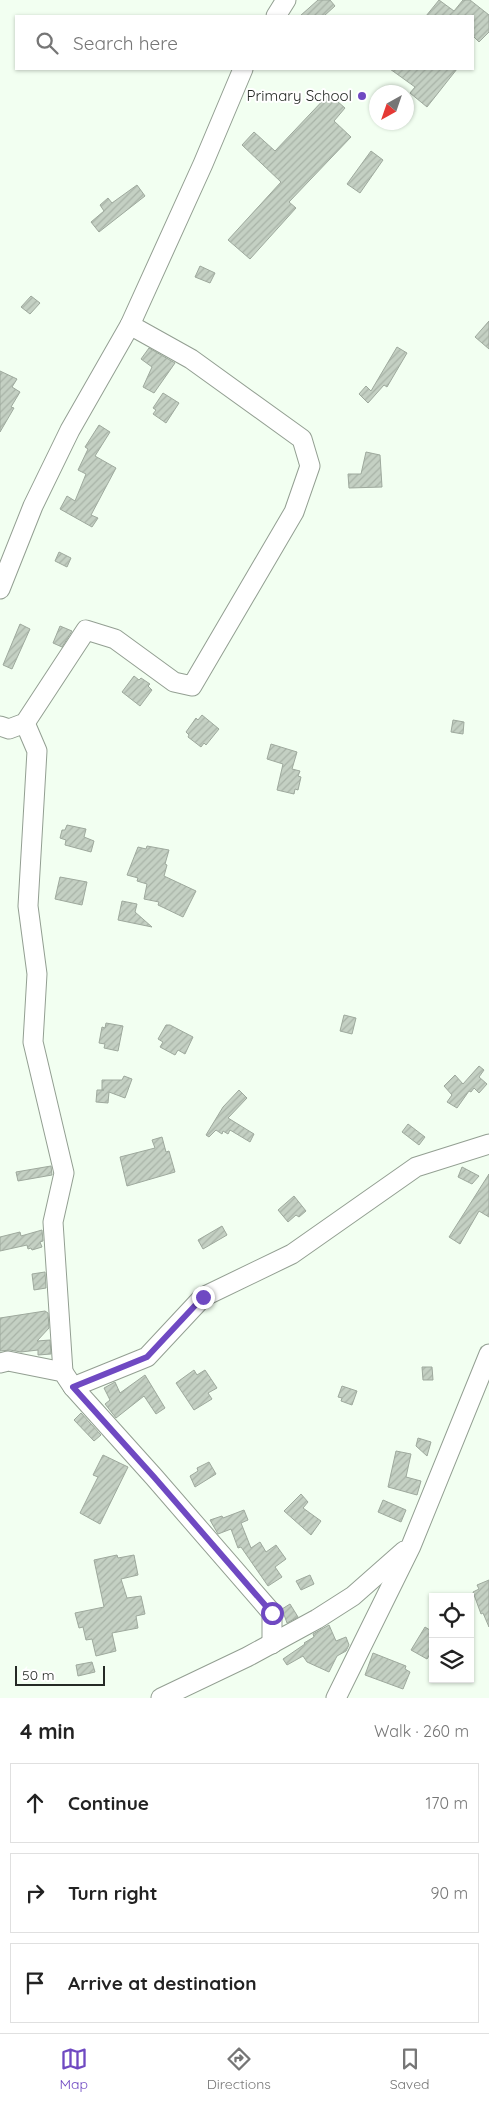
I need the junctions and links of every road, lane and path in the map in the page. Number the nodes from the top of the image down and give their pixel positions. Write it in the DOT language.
graph roads {
  1 [pos="286,0"];
  2 [pos="277,15"];
  3 [pos="243,70"];
  4 [pos="130,325"];
  5 [pos="0,589"];
  6 [pos="25,723"];
  7 [pos="0,726"];
  8 [pos="489,1144"];
  9 [pos="489,1354"];
  10 [pos="0,1363"];
  11 [pos="68,1379"];
  12 [pos="411,1546"];
  13 [pos="272,1644"];
  14 [pos="161,1698"];
  15 [pos="336,1698"];
  1 -- 2 [label="street"];
  3 -- 4 [label="street"];
  4 -- 5 [label="street"];
  4 -- 6 [label="street"];
  6 -- 7 [label="street"];
  6 -- 11 [label="street"];
  8 -- 11 [label="street"];
  9 -- 12 [label="street"];
  10 -- 11 [label="street"];
  11 -- 13 [label="street"];
  12 -- 13 [label="street"];
  12 -- 15 [label="street"];
  13 -- 14 [label="street"];
}
